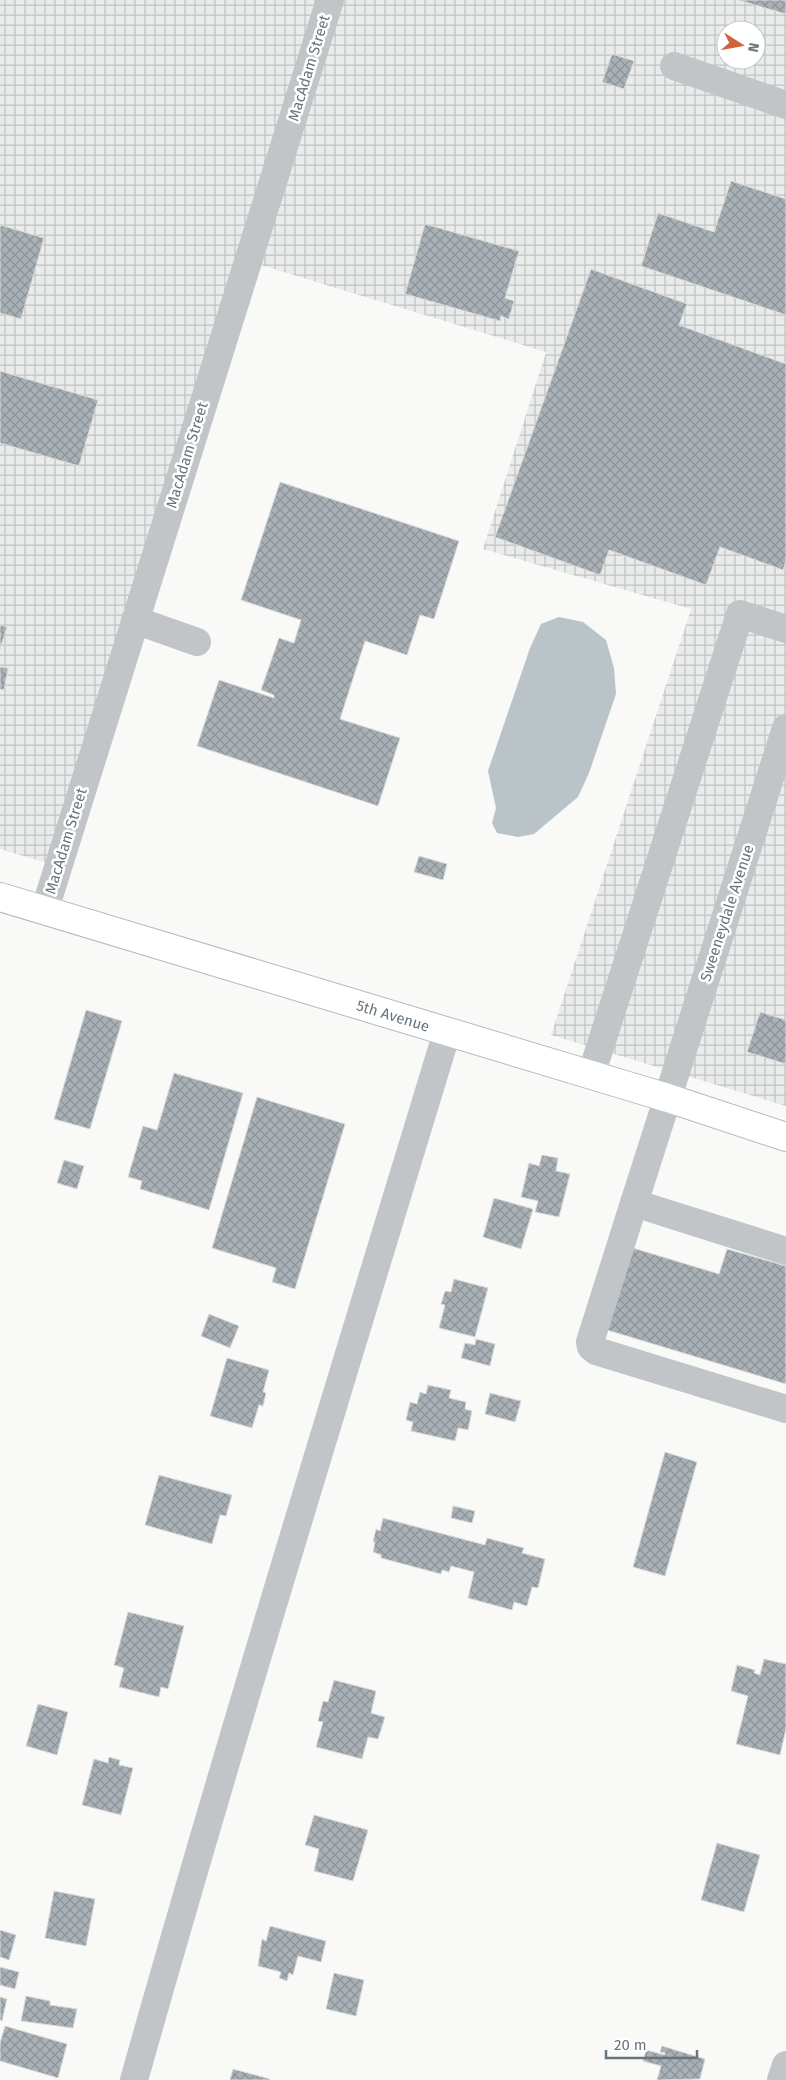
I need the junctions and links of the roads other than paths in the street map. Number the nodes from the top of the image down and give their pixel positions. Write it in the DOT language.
graph roads {
  1 [pos="330,0"];
  2 [pos="674,66"];
  3 [pos="786,105"];
  4 [pos="135,620"];
  5 [pos="786,629"];
  6 [pos="197,642"];
  7 [pos="786,728"];
  8 [pos="0,897"];
  9 [pos="45,910"];
  10 [pos="448,1032"];
  11 [pos="591,1075"];
  12 [pos="668,1098"];
  13 [pos="786,1137"];
  14 [pos="634,1203"];
  15 [pos="786,1251"];
  16 [pos="786,1409"];
  17 [pos="786,2064"];
  18 [pos="134,2080"];
  19 [pos="781,2080"];
  1 -- 4 [label="street, MacAdam Street"];
  2 -- 3 [label="street"];
  4 -- 6 [label="street"];
  4 -- 9 [label="street, MacAdam Street"];
  5 -- 11 [label="street"];
  7 -- 12 [label="street, Sweeneydale Avenue"];
  8 -- 9 [label="main road, 5th Avenue"];
  9 -- 10 [label="main road, 5th Avenue"];
  10 -- 11 [label="main road, 5th Avenue"];
  10 -- 18 [label="street"];
  11 -- 12 [label="main road, 5th Avenue"];
  12 -- 13 [label="main road, 5th Avenue"];
  12 -- 14 [label="street, Sweeneydale Avenue"];
  14 -- 15 [label="street"];
  14 -- 16 [label="street, Sweeneydale Avenue"];
  17 -- 19 [label="street"];
}
